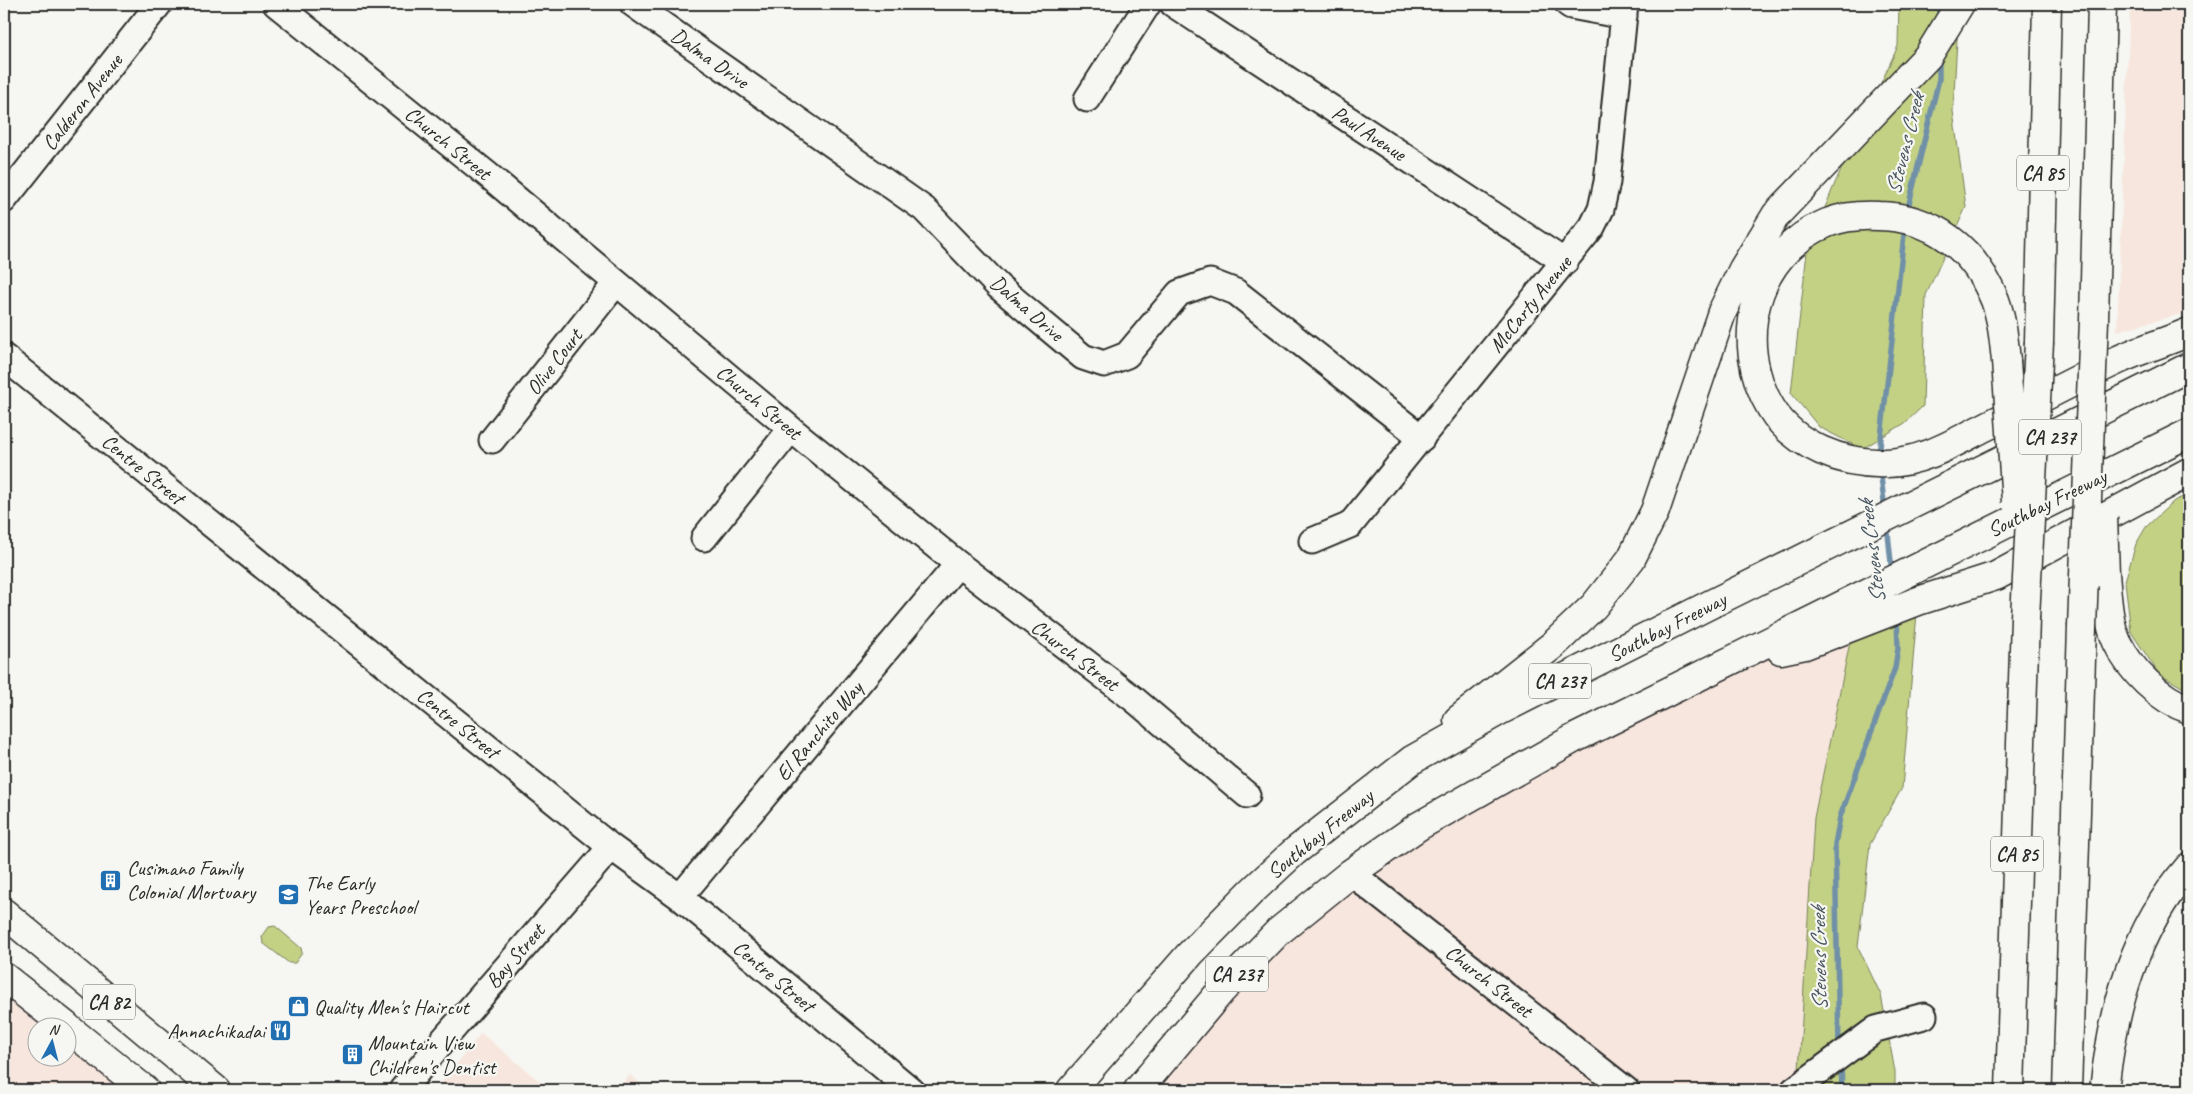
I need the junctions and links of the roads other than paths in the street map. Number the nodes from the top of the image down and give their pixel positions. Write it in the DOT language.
graph roads {
  1 [pos="159,4"];
  2 [pos="276,4"];
  3 [pos="633,4"];
  4 [pos="1148,4"];
  5 [pos="1173,4"];
  6 [pos="1568,4"];
  7 [pos="1960,4"];
  8 [pos="2047,4"];
  9 [pos="2102,4"];
  10 [pos="1625,10"];
  11 [pos="1087,100"];
  12 [pos="4,200"];
  13 [pos="1565,262"];
  14 [pos="616,284"];
  15 [pos="2094,320"];
  16 [pos="2189,332"];
  17 [pos="4,357"];
  18 [pos="2189,367"];
  19 [pos="791,429"];
  20 [pos="2189,433"];
  21 [pos="1422,438"];
  22 [pos="492,440"];
  23 [pos="2189,472"];
  24 [pos="704,538"];
  25 [pos="1312,541"];
  26 [pos="958,564"];
  27 [pos="1851,614"];
  28 [pos="2025,618"];
  29 [pos="2189,709"];
  30 [pos="1412,760"];
  31 [pos="1246,795"];
  32 [pos="611,847"];
  33 [pos="2189,867"];
  34 [pos="1351,873"];
  35 [pos="680,897"];
  36 [pos="4,913"];
  37 [pos="4,977"];
  38 [pos="53,1016"];
  39 [pos="1924,1016"];
  40 [pos="78,1036"];
  41 [pos="1802,1085"];
  42 [pos="145,1090"];
  43 [pos="216,1090"];
  44 [pos="402,1090"];
  45 [pos="911,1090"];
  46 [pos="1071,1090"];
  47 [pos="1138,1090"];
  48 [pos="1626,1090"];
  49 [pos="2010,1090"];
  50 [pos="2067,1090"];
  51 [pos="2104,1090"];
  1 -- 12 [label="street, Calderon Avenue"];
  2 -- 14 [label="street, Church Street"];
  3 -- 21 [label="street, Dalma Drive"];
  4 -- 11 [label="street"];
  5 -- 13 [label="street, Paul Avenue"];
  6 -- 10 [label="street"];
  7 -- 30 [label="main road"];
  8 -- 28 [label="main road, CA 85, bridge"];
  9 -- 15 [label="main road, CA 85"];
  10 -- 13 [label="street, McCarty Avenue"];
  13 -- 21 [label="street, McCarty Avenue"];
  14 -- 19 [label="street, Church Street"];
  14 -- 22 [label="street, Olive Court"];
  15 -- 29 [label="main road, bridge"];
  15 -- 50 [label="main road, CA 85, bridge"];
  16 -- 28 [label="main road, bridge"];
  17 -- 32 [label="street, Centre Street"];
  18 -- 30 [label="main road, Southbay Freeway / CA 237"];
  19 -- 24 [label="street"];
  19 -- 26 [label="street, Church Street"];
  20 -- 27 [label="main road, Southbay Freeway / CA 237"];
  21 -- 25 [label="street, McCarty Avenue"];
  23 -- 27 [label="main road"];
  26 -- 31 [label="street, Church Street"];
  26 -- 35 [label="street, El Ranchito Way"];
  27 -- 34 [label="main road, CA 237"];
  28 -- 49 [label="main road, CA 85"];
  30 -- 46 [label="main road, Southbay Freeway / CA 237"];
  32 -- 35 [label="street, Centre Street"];
  32 -- 44 [label="street, Bay Street"];
  33 -- 51 [label="main road"];
  34 -- 47 [label="main road, CA 237"];
  34 -- 48 [label="street, Church Street"];
  35 -- 45 [label="street, Centre Street"];
  36 -- 43 [label="main road, CA 82"];
  37 -- 38 [label="main road, CA 82"];
  39 -- 41 [label="street"];
  40 -- 42 [label="main road, CA 82"];
}
